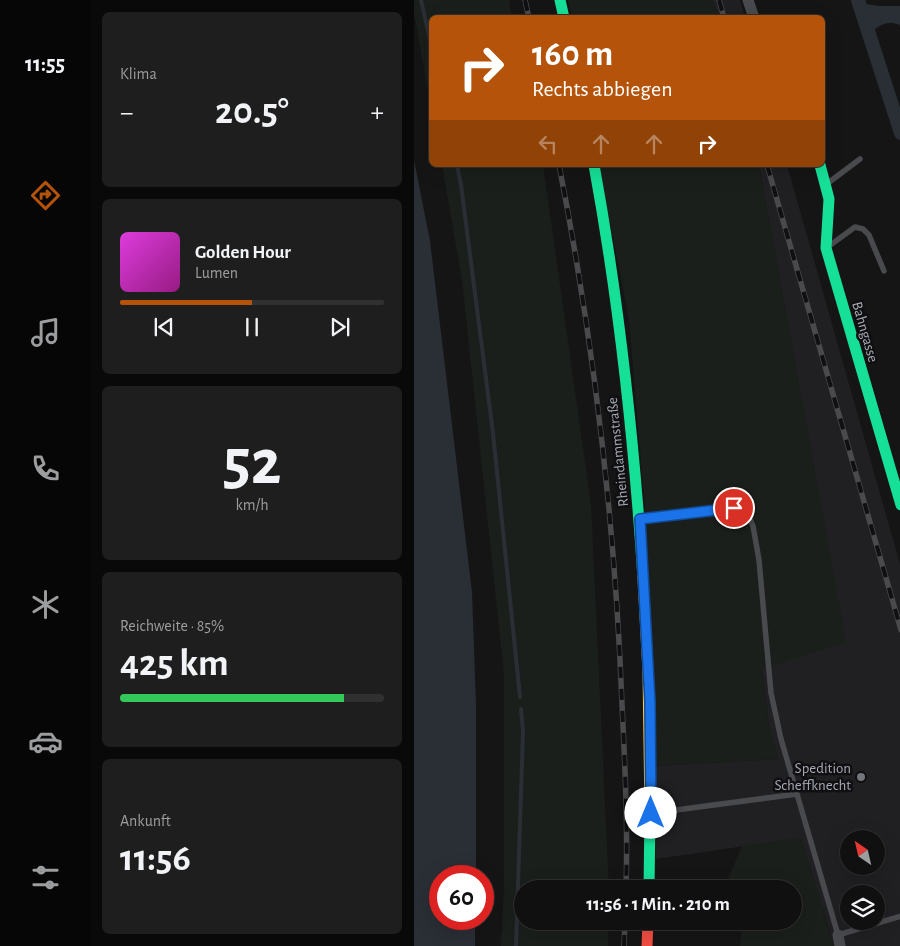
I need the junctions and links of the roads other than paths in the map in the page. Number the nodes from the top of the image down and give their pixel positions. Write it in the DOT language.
graph roads {
  1 [pos="560,0"];
  2 [pos="748,0"];
  3 [pos="563,15"];
  4 [pos="753,15"];
  5 [pos="860,160"];
  6 [pos="594,167"];
  7 [pos="821,167"];
  8 [pos="826,184"];
  9 [pos="826,248"];
  10 [pos="884,271"];
  11 [pos="900,505"];
  12 [pos="640,519"];
  13 [pos="797,794"];
  14 [pos="651,813"];
  15 [pos="649,880"];
  16 [pos="900,916"];
  17 [pos="648,930"];
  18 [pos="839,940"];
  19 [pos="647,946"];
  1 -- 3 [label="main road"];
  2 -- 4 [label="street"];
  5 -- 8 [label="lane"];
  6 -- 12 [label="main road, Rheindammstraße"];
  7 -- 8 [label="main road, Bahngasse"];
  8 -- 9 [label="main road, Bahngasse"];
  9 -- 10 [label="lane"];
  9 -- 11 [label="main road, Bahngasse"];
  12 -- 13 [label="lane"];
  12 -- 14 [label="main road, Rheindammstraße"];
  13 -- 14 [label="lane"];
  13 -- 18 [label="lane"];
  14 -- 15 [label="main road, Rheindammstraße"];
  16 -- 18 [label="lane"];
  17 -- 19 [label="main road"];
}
